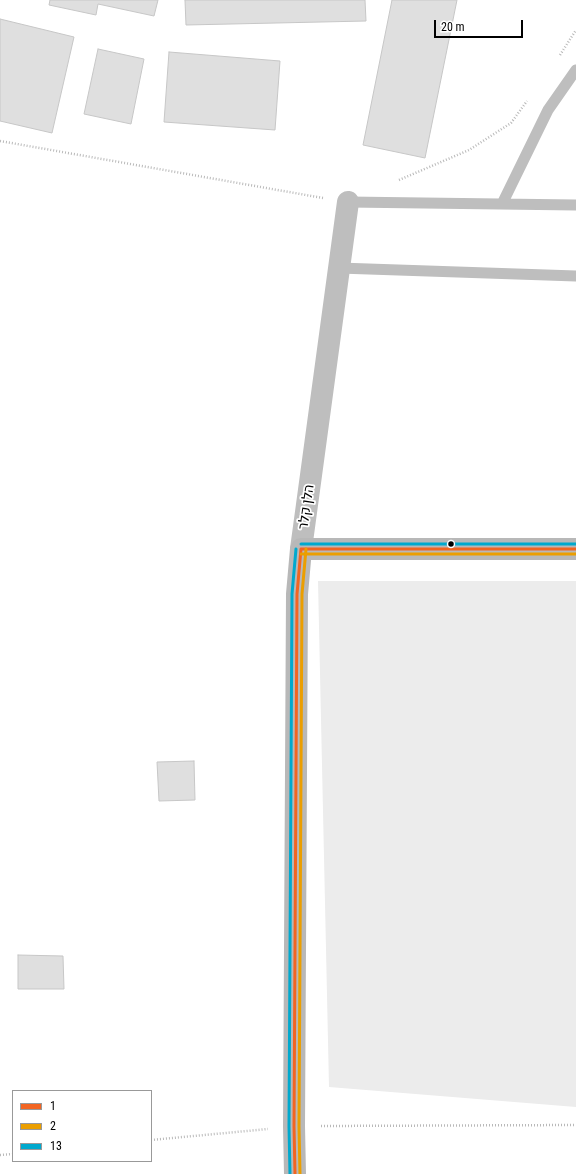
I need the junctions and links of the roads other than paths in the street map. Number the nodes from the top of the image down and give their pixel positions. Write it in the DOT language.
graph roads {
  1 [pos="576,70"];
  2 [pos="348,202"];
  3 [pos="502,204"];
  4 [pos="576,205"];
  5 [pos="339,268"];
  6 [pos="576,276"];
  7 [pos="301,549"];
  8 [pos="576,549"];
  9 [pos="295,1174"];
  1 -- 3 [label="lane"];
  2 -- 3 [label="lane"];
  2 -- 5 [label="street, הלן קלר"];
  3 -- 4 [label="lane"];
  5 -- 6 [label="lane"];
  5 -- 7 [label="street, הלן קלר"];
  7 -- 8 [label="street"];
  7 -- 9 [label="street, הלן קלר"];
}
